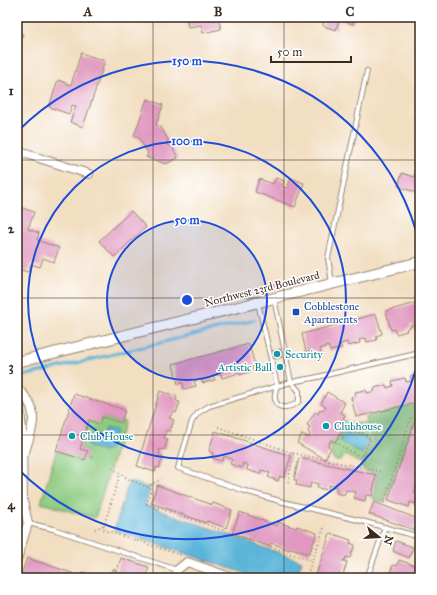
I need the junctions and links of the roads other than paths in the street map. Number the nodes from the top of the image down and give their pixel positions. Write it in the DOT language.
graph roads {
  1 [pos="367,71"];
  2 [pos="17,151"];
  3 [pos="89,174"];
  4 [pos="420,262"];
  5 [pos="332,284"];
  6 [pos="274,298"];
  7 [pos="258,302"];
  8 [pos="420,353"];
  9 [pos="17,362"];
  10 [pos="291,382"];
  11 [pos="18,385"];
  12 [pos="276,386"];
  13 [pos="23,460"];
  14 [pos="28,523"];
  15 [pos="385,527"];
  16 [pos="420,537"];
  17 [pos="17,559"];
  18 [pos="178,570"];
  19 [pos="235,576"];
  20 [pos="174,578"];
  21 [pos="367,578"];
  1 -- 5 [label="lane"];
  2 -- 3 [label="street"];
  4 -- 5 [label="street, Northwest 23rd Boulevard"];
  5 -- 6 [label="street, Northwest 23rd Boulevard"];
  6 -- 7 [label="street, Northwest 23rd Boulevard"];
  6 -- 10 [label="lane"];
  7 -- 9 [label="street, Northwest 23rd Boulevard"];
  7 -- 12 [label="lane"];
  8 -- 10 [label="lane"];
  10 -- 12 [label="lane"];
  10 -- 12 [label="lane"];
  11 -- 13 [label="street"];
  11 -- 13 [label="street"];
  12 -- 15 [label="lane"];
  13 -- 14 [label="street"];
  14 -- 17 [label="street"];
  14 -- 18 [label="lane"];
  15 -- 16 [label="lane"];
  15 -- 21 [label="lane"];
  18 -- 19 [label="street"];
  18 -- 20 [label="street"];
}
